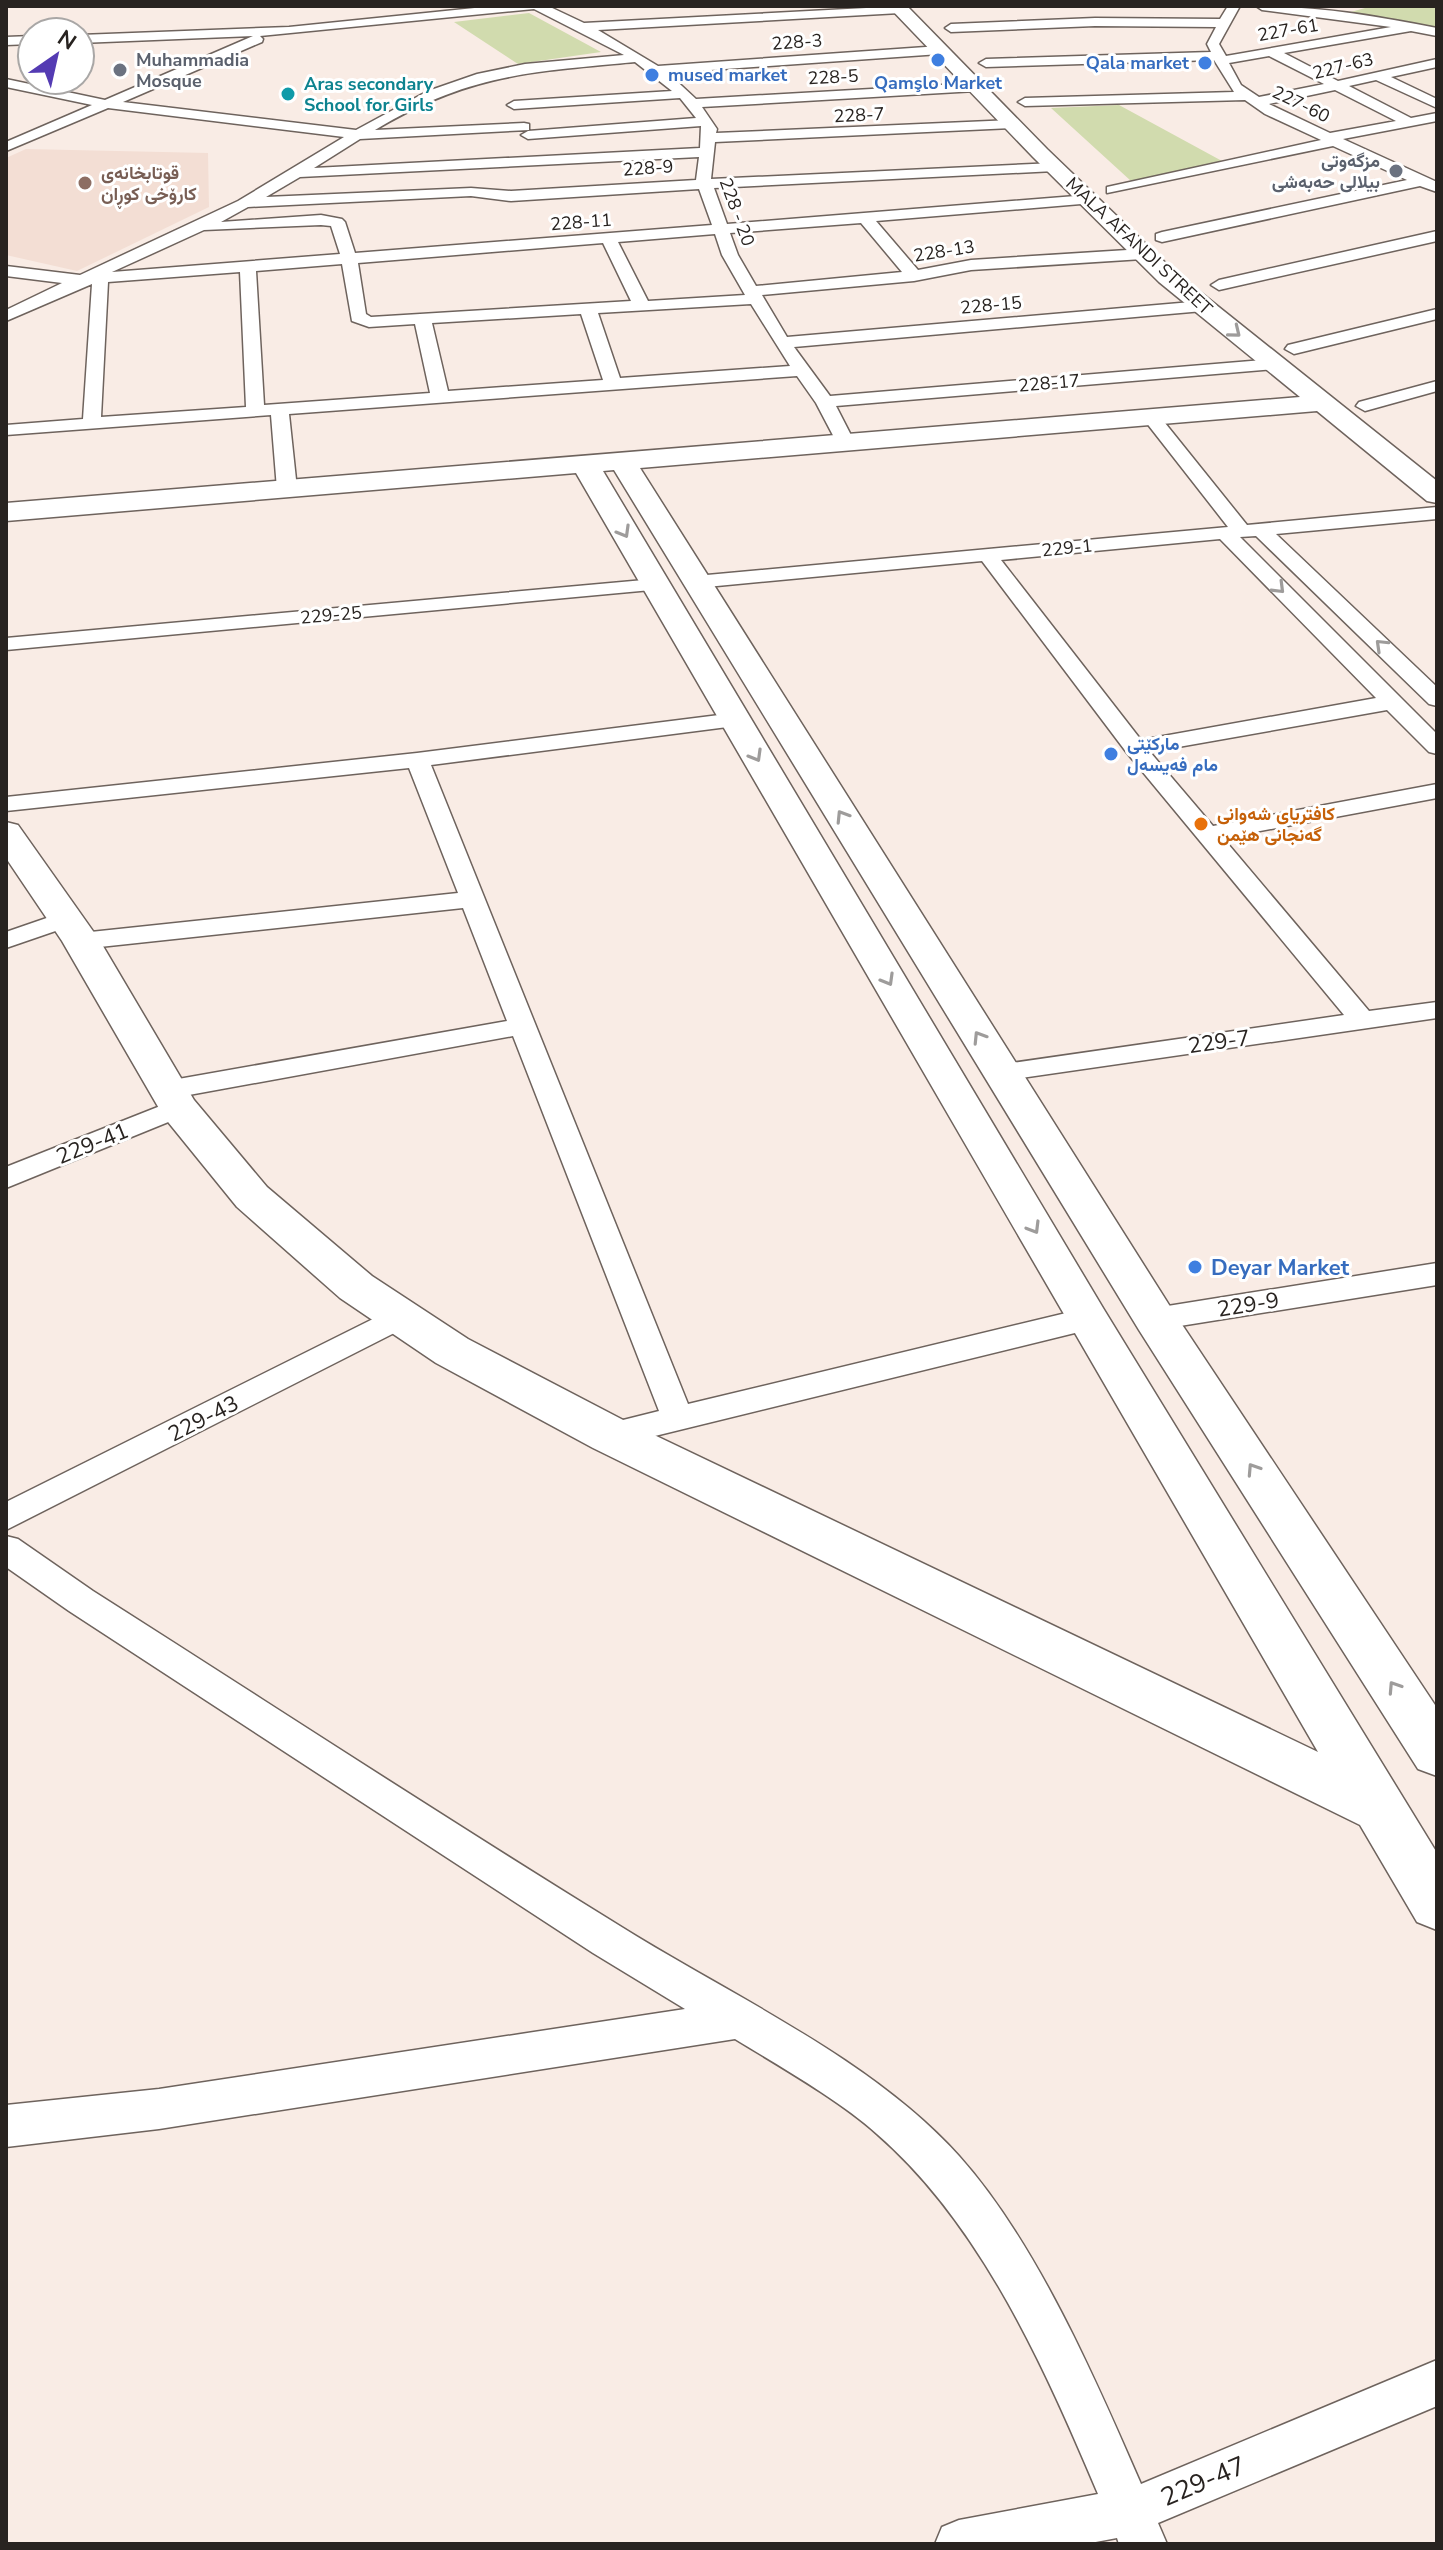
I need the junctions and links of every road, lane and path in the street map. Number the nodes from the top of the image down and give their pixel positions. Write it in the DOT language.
graph roads {
  1 [pos="530,6"];
  2 [pos="538,6"];
  3 [pos="1130,6"];
  4 [pos="1234,6"];
  5 [pos="1262,6"];
  6 [pos="1337,6"];
  7 [pos="899,8"];
  8 [pos="1314,11"];
  9 [pos="255,18"];
  10 [pos="1095,22"];
  11 [pos="1226,23"];
  12 [pos="1144,24"];
  13 [pos="583,27"];
  14 [pos="1410,27"];
  15 [pos="274,32"];
  16 [pos="1437,32"];
  17 [pos="252,33"];
  18 [pos="134,37"];
  19 [pos="947,37"];
  20 [pos="96,38"];
  21 [pos="96,52"];
  22 [pos="1271,52"];
  23 [pos="635,58"];
  24 [pos="1219,58"];
  25 [pos="986,63"];
  26 [pos="1437,63"];
  27 [pos="656,70"];
  28 [pos="1127,70"];
  29 [pos="1376,75"];
  30 [pos="9,85"];
  31 [pos="976,87"];
  32 [pos="1340,87"];
  33 [pos="495,97"];
  34 [pos="466,98"];
  35 [pos="687,98"];
  36 [pos="1147,99"];
  37 [pos="1253,99"];
  38 [pos="422,100"];
  39 [pos="1025,102"];
  40 [pos="106,104"];
  41 [pos="1437,104"];
  42 [pos="514,105"];
  43 [pos="1437,117"];
  44 [pos="1044,123"];
  45 [pos="1411,123"];
  46 [pos="1012,124"];
  47 [pos="526,131"];
  48 [pos="362,135"];
  49 [pos="707,138"];
  50 [pos="1331,139"];
  51 [pos="6,147"];
  52 [pos="542,161"];
  53 [pos="501,162"];
  54 [pos="1055,167"];
  55 [pos="1437,170"];
  56 [pos="1093,172"];
  57 [pos="297,173"];
  58 [pos="1423,181"];
  59 [pos="705,184"];
  60 [pos="1112,190"];
  61 [pos="1088,200"];
  62 [pos="245,203"];
  63 [pos="866,219"];
  64 [pos="198,227"];
  65 [pos="720,231"];
  66 [pos="1437,236"];
  67 [pos="1162,237"];
  68 [pos="609,240"];
  69 [pos="1143,254"];
  70 [pos="349,259"];
  71 [pos="248,267"];
  72 [pos="6,271"];
  73 [pos="914,276"];
  74 [pos="100,278"];
  75 [pos="77,280"];
  76 [pos="1219,285"];
  77 [pos="754,295"];
  78 [pos="1240,303"];
  79 [pos="642,306"];
  80 [pos="1203,306"];
  81 [pos="588,309"];
  82 [pos="1437,314"];
  83 [pos="6,316"];
  84 [pos="422,318"];
  85 [pos="1272,330"];
  86 [pos="782,343"];
  87 [pos="1294,349"];
  88 [pos="1274,364"];
  89 [pos="1318,368"];
  90 [pos="802,370"];
  91 [pos="613,384"];
  92 [pos="1437,386"];
  93 [pos="1332,396"];
  94 [pos="440,397"];
  95 [pos="825,402"];
  96 [pos="1365,406"];
  97 [pos="279,409"];
  98 [pos="255,411"];
  99 [pos="1151,417"];
  100 [pos="92,424"];
  101 [pos="1389,424"];
  102 [pos="6,430"];
  103 [pos="846,443"];
  104 [pos="603,463"];
  105 [pos="287,489"];
  106 [pos="1437,495"];
  107 [pos="6,512"];
  108 [pos="1437,513"];
  109 [pos="1242,531"];
  110 [pos="988,556"];
  111 [pos="696,582"];
  112 [pos="655,585"];
  113 [pos="6,644"];
  114 [pos="1437,699"];
  115 [pos="1393,702"];
  116 [pos="735,720"];
  117 [pos="1437,747"];
  118 [pos="1135,748"];
  119 [pos="417,760"];
  120 [pos="1437,791"];
  121 [pos="6,804"];
  122 [pos="6,832"];
  123 [pos="1209,834"];
  124 [pos="473,899"];
  125 [pos="73,931"];
  126 [pos="6,940"];
  127 [pos="1437,1010"];
  128 [pos="1363,1021"];
  129 [pos="523,1026"];
  130 [pos="1001,1072"];
  131 [pos="172,1099"];
  132 [pos="1057,1162"];
  133 [pos="1002,1174"];
  134 [pos="6,1178"];
  135 [pos="1437,1274"];
  136 [pos="399,1317"];
  137 [pos="1087,1319"];
  138 [pos="1155,1319"];
  139 [pos="679,1420"];
  140 [pos="610,1435"];
  141 [pos="6,1517"];
  142 [pos="6,1549"];
  143 [pos="1437,1753"];
  144 [pos="1377,1807"];
  145 [pos="1437,1904"];
  146 [pos="737,2020"];
  147 [pos="6,2126"];
  148 [pos="1437,2383"];
  149 [pos="1136,2528"];
  150 [pos="959,2544"];
  1 -- 15 [label="street"];
  2 -- 13 [label="street"];
  3 -- 12 [label="street"];
  4 -- 11 [label="street"];
  5 -- 8 [label="street"];
  6 -- 8 [label="street"];
  7 -- 13 [label="street"];
  7 -- 19 [label="street, MALA AFANDI STREET"];
  8 -- 14 [label="street"];
  9 -- 17 [label="street"];
  10 -- 12 [label="street, 228-3"];
  10 -- 19 [label="street, 228-3"];
  10 -- 28 [label="street"];
  11 -- 12 [label="street, 228-3"];
  11 -- 24 [label="street"];
  13 -- 23 [label="street"];
  14 -- 16 [label="street"];
  14 -- 22 [label="street, 227-61"];
  15 -- 17 [label="street"];
  15 -- 40 [label="street"];
  17 -- 18 [label="street"];
  18 -- 20 [label="street"];
  18 -- 21 [label="street"];
  19 -- 25 [label="street, MALA AFANDI STREET"];
  19 -- 27 [label="street, 228-3"];
  19 -- 31 [label="street, MALA AFANDI STREET"];
  22 -- 24 [label="street, 227-61"];
  22 -- 32 [label="street"];
  23 -- 27 [label="street"];
  23 -- 38 [label="street"];
  24 -- 28 [label="street, 227-61"];
  24 -- 37 [label="street, 227-60"];
  25 -- 28 [label="street, 227-61"];
  25 -- 39 [label="street, MALA AFANDI STREET"];
  26 -- 29 [label="street, 227-63"];
  27 -- 35 [label="street"];
  28 -- 36 [label="street"];
  29 -- 32 [label="street, 227-63"];
  29 -- 41 [label="street"];
  30 -- 40 [label="street"];
  31 -- 35 [label="street, 228-5"];
  31 -- 46 [label="street, MALA AFANDI STREET"];
  32 -- 37 [label="street, 227-63"];
  32 -- 45 [label="street"];
  33 -- 42 [label="street"];
  34 -- 38 [label="street"];
  35 -- 42 [label="street, 228-5"];
  35 -- 49 [label="street"];
  36 -- 37 [label="street, 227-63"];
  36 -- 39 [label="street, 227-63"];
  37 -- 50 [label="street, 227-60"];
  38 -- 48 [label="street"];
  39 -- 44 [label="street, MALA AFANDI STREET"];
  40 -- 48 [label="street"];
  40 -- 51 [label="street"];
  42 -- 47 [label="street"];
  43 -- 45 [label="street"];
  45 -- 50 [label="street"];
  46 -- 49 [label="street, 228-7"];
  46 -- 54 [label="street, MALA AFANDI STREET"];
  47 -- 49 [label="street"];
  47 -- 52 [label="street"];
  47 -- 53 [label="street"];
  48 -- 53 [label="street"];
  48 -- 57 [label="street"];
  49 -- 52 [label="street"];
  49 -- 59 [label="street, 228 - 20"];
  50 -- 58 [label="street, 227-60"];
  50 -- 60 [label="street"];
  52 -- 53 [label="street"];
  53 -- 57 [label="street"];
  53 -- 59 [label="street, 228-9"];
  53 -- 62 [label="street, 228-9"];
  54 -- 59 [label="street, 228-9"];
  54 -- 61 [label="street, MALA AFANDI STREET"];
  55 -- 58 [label="street"];
  56 -- 60 [label="street, MALA AFANDI STREET"];
  57 -- 62 [label="street"];
  58 -- 67 [label="street"];
  59 -- 65 [label="street, 228 - 20"];
  60 -- 67 [label="street, MALA AFANDI STREET"];
  61 -- 63 [label="street, 228-11"];
  61 -- 69 [label="street, MALA AFANDI STREET"];
  62 -- 64 [label="street"];
  63 -- 65 [label="street, 228-11"];
  63 -- 73 [label="street"];
  64 -- 70 [label="street"];
  64 -- 75 [label="street"];
  65 -- 68 [label="street, 228-11"];
  65 -- 77 [label="street, 228 - 20"];
  66 -- 76 [label="street"];
  67 -- 76 [label="street, MALA AFANDI STREET"];
  68 -- 70 [label="street, 228-11"];
  68 -- 79 [label="street"];
  69 -- 73 [label="street, 228-13"];
  69 -- 80 [label="street, MALA AFANDI STREET"];
  70 -- 71 [label="street, 228-11"];
  70 -- 84 [label="street, 228-13"];
  71 -- 74 [label="street, 228-11"];
  71 -- 98 [label="street"];
  72 -- 75 [label="street"];
  73 -- 77 [label="street, 228-13"];
  74 -- 75 [label="street, 228-11"];
  74 -- 100 [label="street"];
  75 -- 83 [label="street"];
  76 -- 78 [label="street, MALA AFANDI STREET"];
  77 -- 79 [label="street, 228-13"];
  77 -- 86 [label="street, 228 - 20"];
  79 -- 81 [label="street, 228-13"];
  80 -- 86 [label="street, 228-15"];
  80 -- 88 [label="street, MALA AFANDI STREET, one-way"];
  81 -- 84 [label="street, 228-13"];
  81 -- 91 [label="street"];
  82 -- 87 [label="street"];
  84 -- 94 [label="street"];
  85 -- 87 [label="street"];
  86 -- 90 [label="street, 228 - 20"];
  87 -- 89 [label="street"];
  88 -- 93 [label="street, MALA AFANDI STREET"];
  88 -- 95 [label="street, 228-17"];
  90 -- 91 [label="street"];
  90 -- 95 [label="street, 228 - 20"];
  91 -- 94 [label="street"];
  92 -- 96 [label="street"];
  93 -- 96 [label="street, MALA AFANDI STREET"];
  93 -- 99 [label="street"];
  93 -- 106 [label="street, MALA AFANDI STREET"];
  94 -- 97 [label="street"];
  95 -- 103 [label="street, 228 - 20"];
  96 -- 101 [label="street, MALA AFANDI STREET"];
  97 -- 98 [label="street"];
  97 -- 105 [label="street"];
  98 -- 100 [label="street"];
  99 -- 103 [label="street"];
  99 -- 109 [label="street"];
  100 -- 102 [label="street"];
  103 -- 104 [label="street"];
  104 -- 105 [label="street"];
  104 -- 111 [label="street"];
  104 -- 112 [label="street, one-way"];
  105 -- 107 [label="street"];
  108 -- 109 [label="street, 229-1"];
  109 -- 110 [label="street, 229-1"];
  114 -- 109 [label="street, one-way"];
  109 -- 115 [label="street, one-way"];
  110 -- 111 [label="street, 229-1"];
  110 -- 118 [label="street"];
  130 -- 111 [label="street, one-way"];
  112 -- 113 [label="street, 229-25"];
  112 -- 116 [label="street"];
  115 -- 117 [label="street"];
  115 -- 118 [label="street"];
  116 -- 119 [label="street"];
  116 -- 133 [label="street, one-way"];
  118 -- 123 [label="street"];
  119 -- 121 [label="street"];
  119 -- 124 [label="street"];
  120 -- 123 [label="street"];
  122 -- 125 [label="street"];
  123 -- 128 [label="street"];
  124 -- 125 [label="street"];
  124 -- 129 [label="street"];
  125 -- 126 [label="street"];
  125 -- 131 [label="street"];
  127 -- 128 [label="street, 229-7"];
  128 -- 130 [label="street, 229-7"];
  129 -- 131 [label="street, 229-41"];
  129 -- 139 [label="street"];
  130 -- 132 [label="street"];
  131 -- 134 [label="street, 229-41"];
  131 -- 136 [label="street"];
  132 -- 133 [label="street"];
  132 -- 138 [label="street"];
  133 -- 137 [label="street, one-way"];
  135 -- 138 [label="street, 229-9"];
  136 -- 140 [label="street"];
  136 -- 141 [label="street, 229-43"];
  137 -- 139 [label="street"];
  137 -- 144 [label="street"];
  143 -- 138 [label="street, one-way"];
  139 -- 140 [label="street"];
  140 -- 144 [label="street"];
  142 -- 146 [label="street"];
  144 -- 145 [label="street"];
  146 -- 147 [label="street"];
  146 -- 149 [label="street"];
  148 -- 149 [label="street, 229-47"];
  149 -- 150 [label="street, 229-47"];
}
